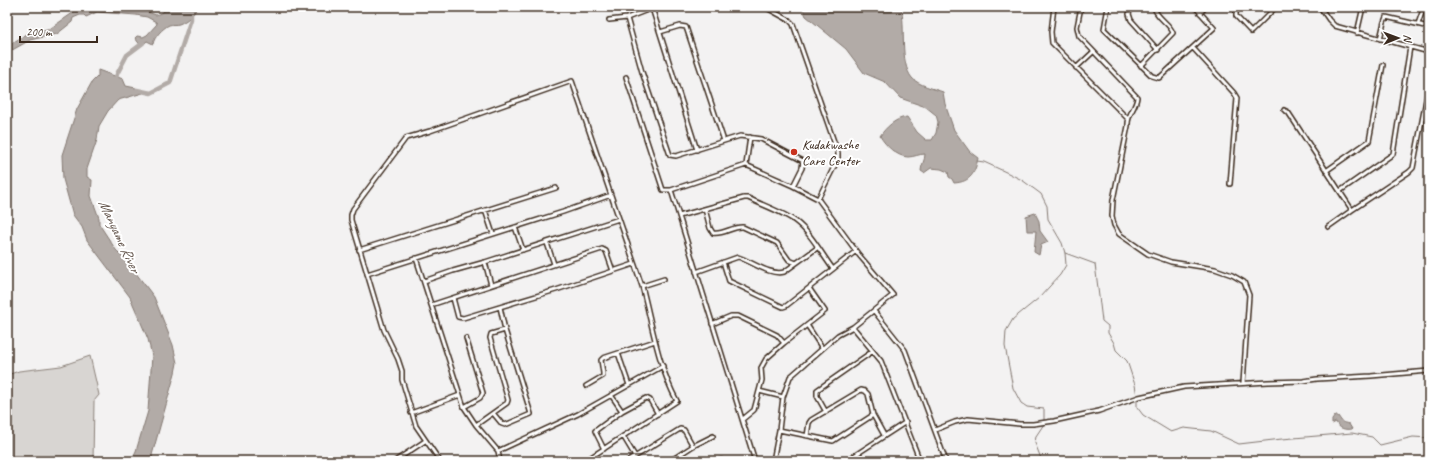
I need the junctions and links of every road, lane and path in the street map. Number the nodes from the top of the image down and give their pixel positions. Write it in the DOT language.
graph roads {
  1 [pos="765,7"];
  2 [pos="1054,7"];
  3 [pos="1081,7"];
  4 [pos="1108,7"];
  5 [pos="1131,7"];
  6 [pos="1154,7"];
  7 [pos="1194,7"];
  8 [pos="1206,7"];
  9 [pos="1241,7"];
  10 [pos="1276,7"];
  11 [pos="1320,7"];
  12 [pos="1363,7"];
  13 [pos="1424,7"];
  14 [pos="653,8"];
  15 [pos="1200,13"];
  16 [pos="627,18"];
  17 [pos="609,20"];
  18 [pos="1418,24"];
  19 [pos="1429,27"];
  20 [pos="660,32"];
  21 [pos="1357,33"];
  22 [pos="1380,39"];
  23 [pos="1410,47"];
  24 [pos="1193,48"];
  25 [pos="1158,50"];
  26 [pos="1093,52"];
  27 [pos="1429,52"];
  28 [pos="1383,65"];
  29 [pos="1141,66"];
  30 [pos="1076,68"];
  31 [pos="626,77"];
  32 [pos="1429,84"];
  33 [pos="1284,110"];
  34 [pos="1128,119"];
  35 [pos="750,137"];
  36 [pos="724,141"];
  37 [pos="697,150"];
  38 [pos="746,165"];
  39 [pos="1326,171"];
  40 [pos="1230,184"];
  41 [pos="793,186"];
  42 [pos="556,188"];
  43 [pos="671,190"];
  44 [pos="1340,191"];
  45 [pos="611,195"];
  46 [pos="818,199"];
  47 [pos="705,209"];
  48 [pos="484,210"];
  49 [pos="1352,210"];
  50 [pos="680,216"];
  51 [pos="619,219"];
  52 [pos="515,227"];
  53 [pos="1328,227"];
  54 [pos="493,234"];
  55 [pos="547,243"];
  56 [pos="818,248"];
  57 [pos="359,250"];
  58 [pos="523,250"];
  59 [pos="856,251"];
  60 [pos="416,258"];
  61 [pos="485,262"];
  62 [pos="723,262"];
  63 [pos="796,263"];
  64 [pos="554,264"];
  65 [pos="634,264"];
  66 [pos="833,269"];
  67 [pos="612,271"];
  68 [pos="696,272"];
  69 [pos="367,274"];
  70 [pos="664,279"];
  71 [pos="424,281"];
  72 [pos="491,285"];
  73 [pos="642,286"];
  74 [pos="809,288"];
  75 [pos="453,298"];
  76 [pos="431,305"];
  77 [pos="500,307"];
  78 [pos="874,311"];
  79 [pos="712,324"];
  80 [pos="807,325"];
  81 [pos="853,327"];
  82 [pos="505,330"];
  83 [pos="466,338"];
  84 [pos="655,341"];
  85 [pos="784,343"];
  86 [pos="822,348"];
  87 [pos="873,351"];
  88 [pos="618,353"];
  89 [pos="663,366"];
  90 [pos="1429,370"];
  91 [pos="1243,383"];
  92 [pos="629,385"];
  93 [pos="586,386"];
  94 [pos="759,392"];
  95 [pos="460,395"];
  96 [pos="611,395"];
  97 [pos="783,397"];
  98 [pos="464,407"];
  99 [pos="622,412"];
  100 [pos="826,412"];
  101 [pos="411,413"];
  102 [pos="493,413"];
  103 [pos="658,414"];
  104 [pos="873,415"];
  105 [pos="743,419"];
  106 [pos="906,422"];
  107 [pos="476,425"];
  108 [pos="779,430"];
  109 [pos="935,430"];
  110 [pos="884,435"];
  111 [pos="623,436"];
  112 [pos="713,436"];
  113 [pos="807,436"];
  114 [pos="425,440"];
  115 [pos="693,446"];
  116 [pos="604,450"];
  117 [pos="498,451"];
  118 [pos="635,456"];
  119 [pos="395,461"];
  120 [pos="440,461"];
  121 [pos="500,461"];
  122 [pos="585,461"];
  123 [pos="628,461"];
  124 [pos="670,461"];
  125 [pos="756,461"];
  126 [pos="773,461"];
  127 [pos="846,461"];
  128 [pos="920,461"];
  129 [pos="946,461"];
  1 -- 46 [label="street"];
  2 -- 30 [label="street"];
  3 -- 26 [label="street"];
  4 -- 29 [label="street"];
  5 -- 25 [label="street"];
  6 -- 25 [label="street"];
  7 -- 15 [label="street"];
  8 -- 15 [label="street"];
  9 -- 10 [label="street"];
  11 -- 21 [label="street"];
  12 -- 21 [label="street"];
  13 -- 18 [label="street"];
  14 -- 16 [label="street"];
  14 -- 20 [label="street"];
  15 -- 24 [label="street"];
  16 -- 17 [label="street"];
  16 -- 37 [label="street"];
  18 -- 19 [label="street"];
  18 -- 22 [label="street"];
  20 -- 36 [label="street"];
  20 -- 37 [label="street"];
  21 -- 22 [label="street"];
  22 -- 23 [label="street"];
  23 -- 27 [label="street"];
  23 -- 44 [label="street"];
  24 -- 29 [label="street"];
  24 -- 40 [label="street"];
  25 -- 29 [label="street"];
  26 -- 30 [label="street"];
  26 -- 34 [label="street"];
  28 -- 39 [label="street"];
  30 -- 34 [label="street"];
  31 -- 43 [label="street"];
  32 -- 49 [label="street"];
  33 -- 39 [label="street"];
  34 -- 91 [label="street"];
  35 -- 36 [label="street"];
  35 -- 38 [label="street"];
  35 -- 41 [label="street"];
  36 -- 37 [label="street"];
  38 -- 41 [label="street"];
  38 -- 43 [label="street"];
  39 -- 44 [label="street"];
  41 -- 46 [label="street"];
  42 -- 48 [label="street"];
  43 -- 50 [label="street"];
  44 -- 49 [label="street"];
  45 -- 51 [label="street"];
  45 -- 52 [label="street"];
  45 -- 57 [label="street"];
  46 -- 59 [label="street"];
  47 -- 50 [label="street"];
  47 -- 56 [label="street"];
  47 -- 63 [label="street"];
  48 -- 54 [label="street"];
  48 -- 57 [label="street"];
  49 -- 53 [label="street"];
  50 -- 68 [label="street"];
  51 -- 55 [label="street"];
  51 -- 65 [label="street"];
  52 -- 54 [label="street"];
  52 -- 58 [label="street"];
  54 -- 60 [label="street"];
  55 -- 58 [label="street"];
  55 -- 64 [label="street"];
  56 -- 63 [label="street"];
  56 -- 66 [label="street"];
  57 -- 69 [label="street"];
  58 -- 61 [label="street"];
  59 -- 66 [label="street"];
  59 -- 78 [label="street"];
  60 -- 69 [label="street"];
  60 -- 71 [label="street"];
  61 -- 71 [label="street"];
  61 -- 72 [label="street"];
  62 -- 63 [label="street"];
  62 -- 68 [label="street"];
  62 -- 74 [label="street"];
  64 -- 67 [label="street"];
  64 -- 72 [label="street"];
  65 -- 67 [label="street"];
  65 -- 73 [label="street"];
  66 -- 74 [label="street"];
  67 -- 77 [label="street"];
  68 -- 79 [label="street"];
  69 -- 101 [label="street"];
  70 -- 73 [label="street"];
  71 -- 76 [label="street"];
  72 -- 75 [label="street"];
  73 -- 84 [label="street"];
  74 -- 80 [label="street"];
  75 -- 76 [label="street"];
  75 -- 77 [label="street"];
  76 -- 95 [label="street"];
  77 -- 82 [label="street"];
  78 -- 81 [label="street"];
  78 -- 109 [label="street"];
  79 -- 85 [label="street"];
  79 -- 105 [label="street"];
  80 -- 85 [label="street"];
  80 -- 86 [label="street"];
  81 -- 86 [label="street"];
  81 -- 87 [label="street"];
  82 -- 102 [label="street"];
  82 -- 102 [label="street"];
  83 -- 98 [label="street"];
  84 -- 88 [label="street"];
  84 -- 89 [label="street"];
  85 -- 94 [label="street"];
  86 -- 97 [label="street"];
  87 -- 100 [label="street"];
  87 -- 106 [label="street"];
  88 -- 92 [label="street"];
  88 -- 93 [label="street"];
  89 -- 92 [label="street"];
  89 -- 103 [label="street"];
  90 -- 91 [label="street"];
  91 -- 109 [label="street"];
  92 -- 96 [label="street"];
  94 -- 97 [label="street"];
  94 -- 105 [label="street"];
  95 -- 98 [label="street"];
  95 -- 101 [label="street"];
  96 -- 99 [label="street"];
  96 -- 117 [label="street"];
  97 -- 108 [label="street"];
  98 -- 107 [label="street"];
  99 -- 103 [label="street"];
  99 -- 116 [label="street"];
  100 -- 104 [label="street"];
  100 -- 113 [label="street"];
  101 -- 114 [label="street"];
  102 -- 107 [label="street"];
  103 -- 111 [label="street"];
  104 -- 110 [label="street"];
  104 -- 113 [label="street"];
  105 -- 125 [label="street"];
  106 -- 110 [label="street"];
  106 -- 128 [label="street"];
  107 -- 117 [label="street"];
  108 -- 113 [label="street"];
  108 -- 126 [label="street"];
  109 -- 129 [label="street"];
  110 -- 127 [label="street"];
  111 -- 116 [label="street"];
  111 -- 118 [label="street"];
  112 -- 115 [label="street"];
  114 -- 119 [label="street"];
  114 -- 120 [label="street"];
  115 -- 118 [label="street"];
  115 -- 124 [label="street"];
  116 -- 122 [label="street"];
  117 -- 121 [label="street"];
  118 -- 123 [label="street"];
}
